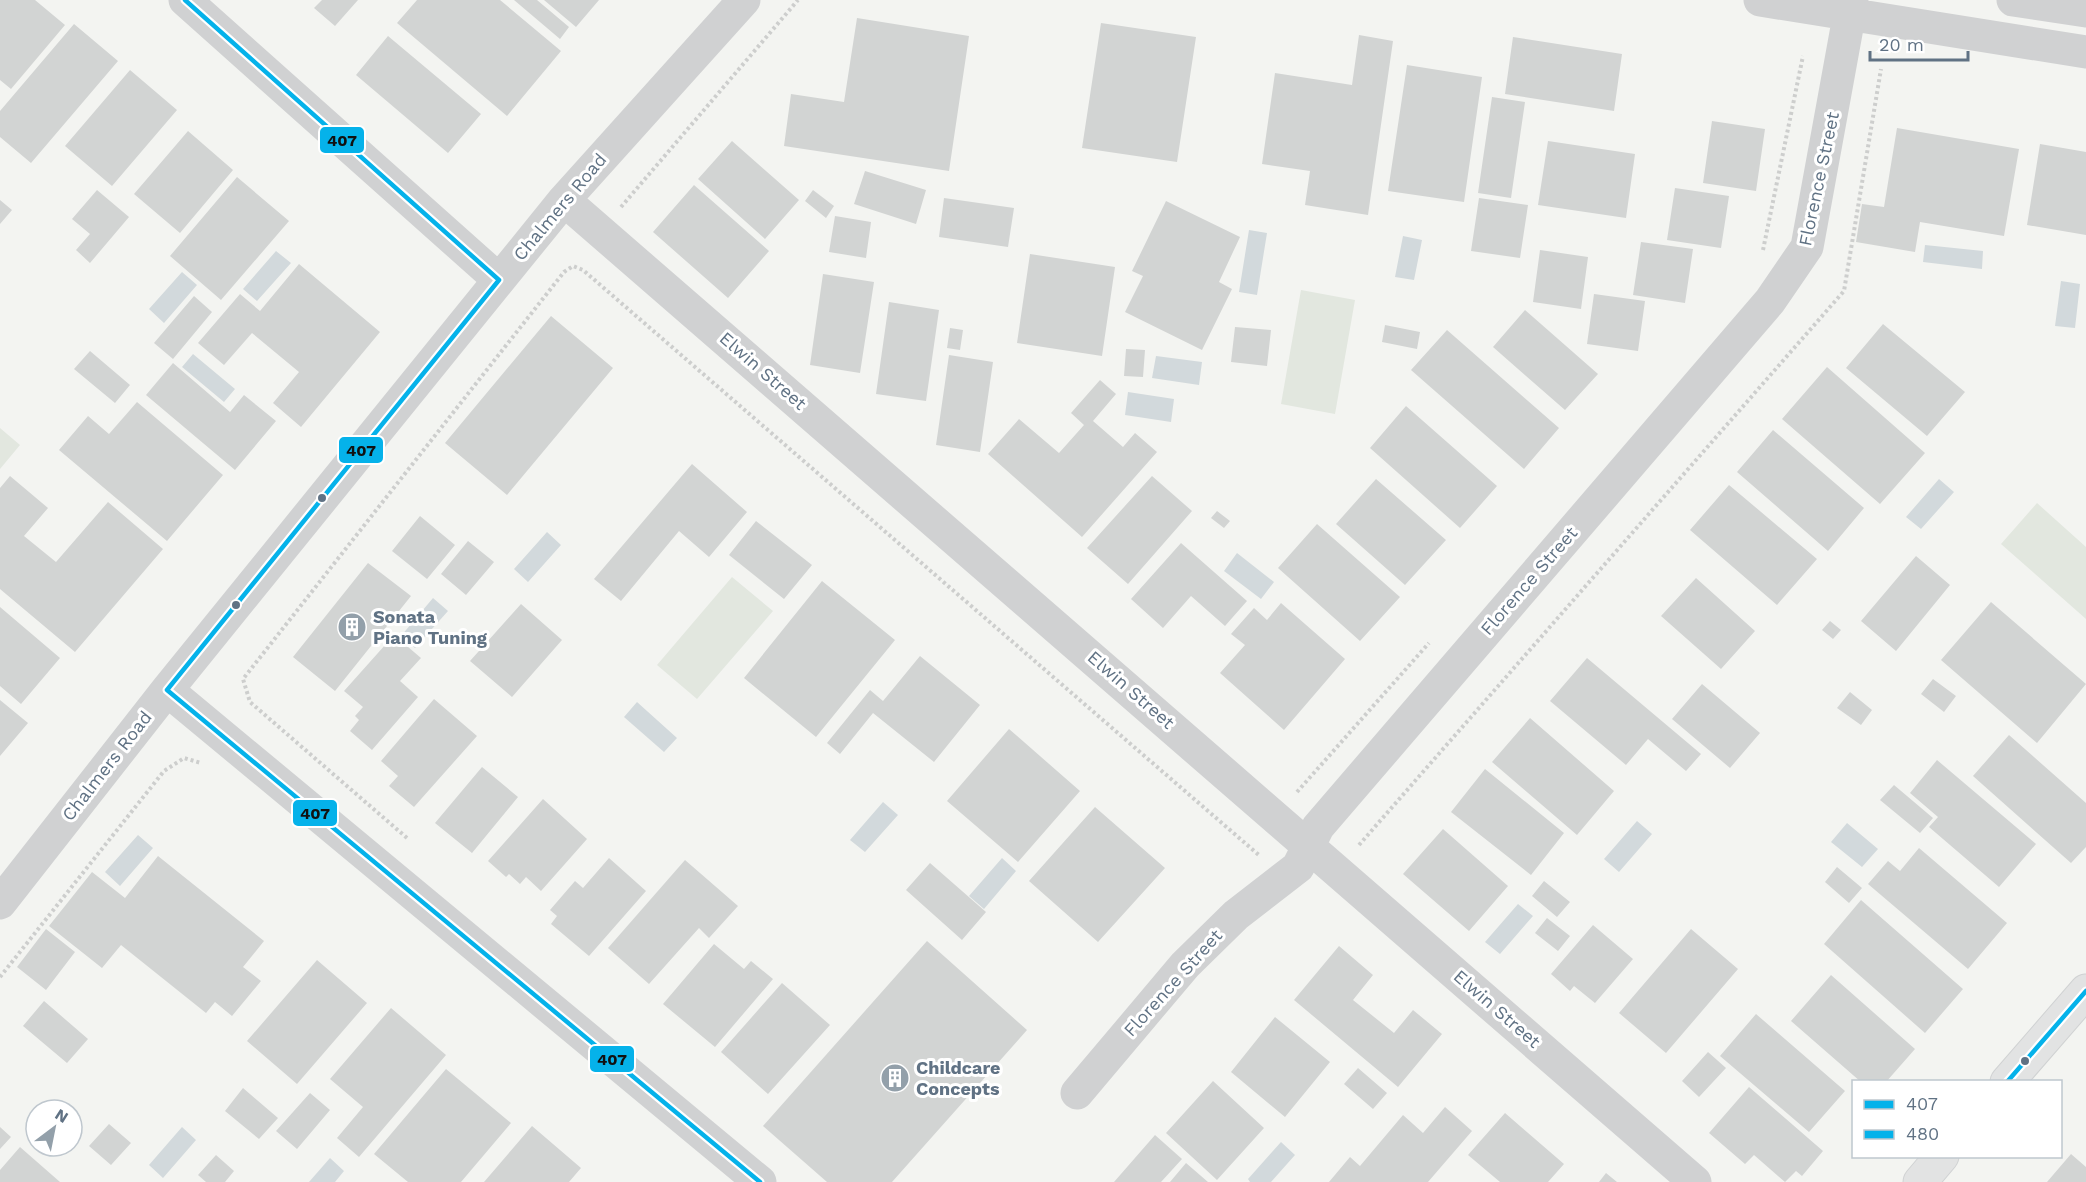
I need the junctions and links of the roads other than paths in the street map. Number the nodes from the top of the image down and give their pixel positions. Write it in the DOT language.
graph roads {
  1 [pos="185,0"];
  2 [pos="1760,0"];
  3 [pos="2013,0"];
  4 [pos="734,7"];
  5 [pos="1851,8"];
  6 [pos="2086,11"];
  7 [pos="2086,52"];
  8 [pos="564,200"];
  9 [pos="499,280"];
  10 [pos="167,690"];
  11 [pos="1309,845"];
  12 [pos="11,867"];
  13 [pos="0,903"];
  14 [pos="2086,991"];
  15 [pos="2009,1080"];
  16 [pos="1077,1093"];
  17 [pos="1940,1158"];
  18 [pos="760,1182"];
  19 [pos="1695,1182"];
  20 [pos="1920,1182"];
  1 -- 9 [label="street"];
  2 -- 5 [label="street"];
  3 -- 6 [label="street"];
  4 -- 8 [label="street, Chalmers Road"];
  5 -- 7 [label="street"];
  5 -- 11 [label="street, Florence Street"];
  8 -- 9 [label="street, Chalmers Road"];
  8 -- 11 [label="street, Elwin Street"];
  9 -- 10 [label="street, Chalmers Road"];
  10 -- 12 [label="street, Chalmers Road"];
  10 -- 18 [label="street"];
  11 -- 16 [label="street, Florence Street"];
  11 -- 19 [label="street, Elwin Street"];
  12 -- 13 [label="street, Chalmers Road"];
  14 -- 15 [label="main road"];
  17 -- 20 [label="main road"];
}
